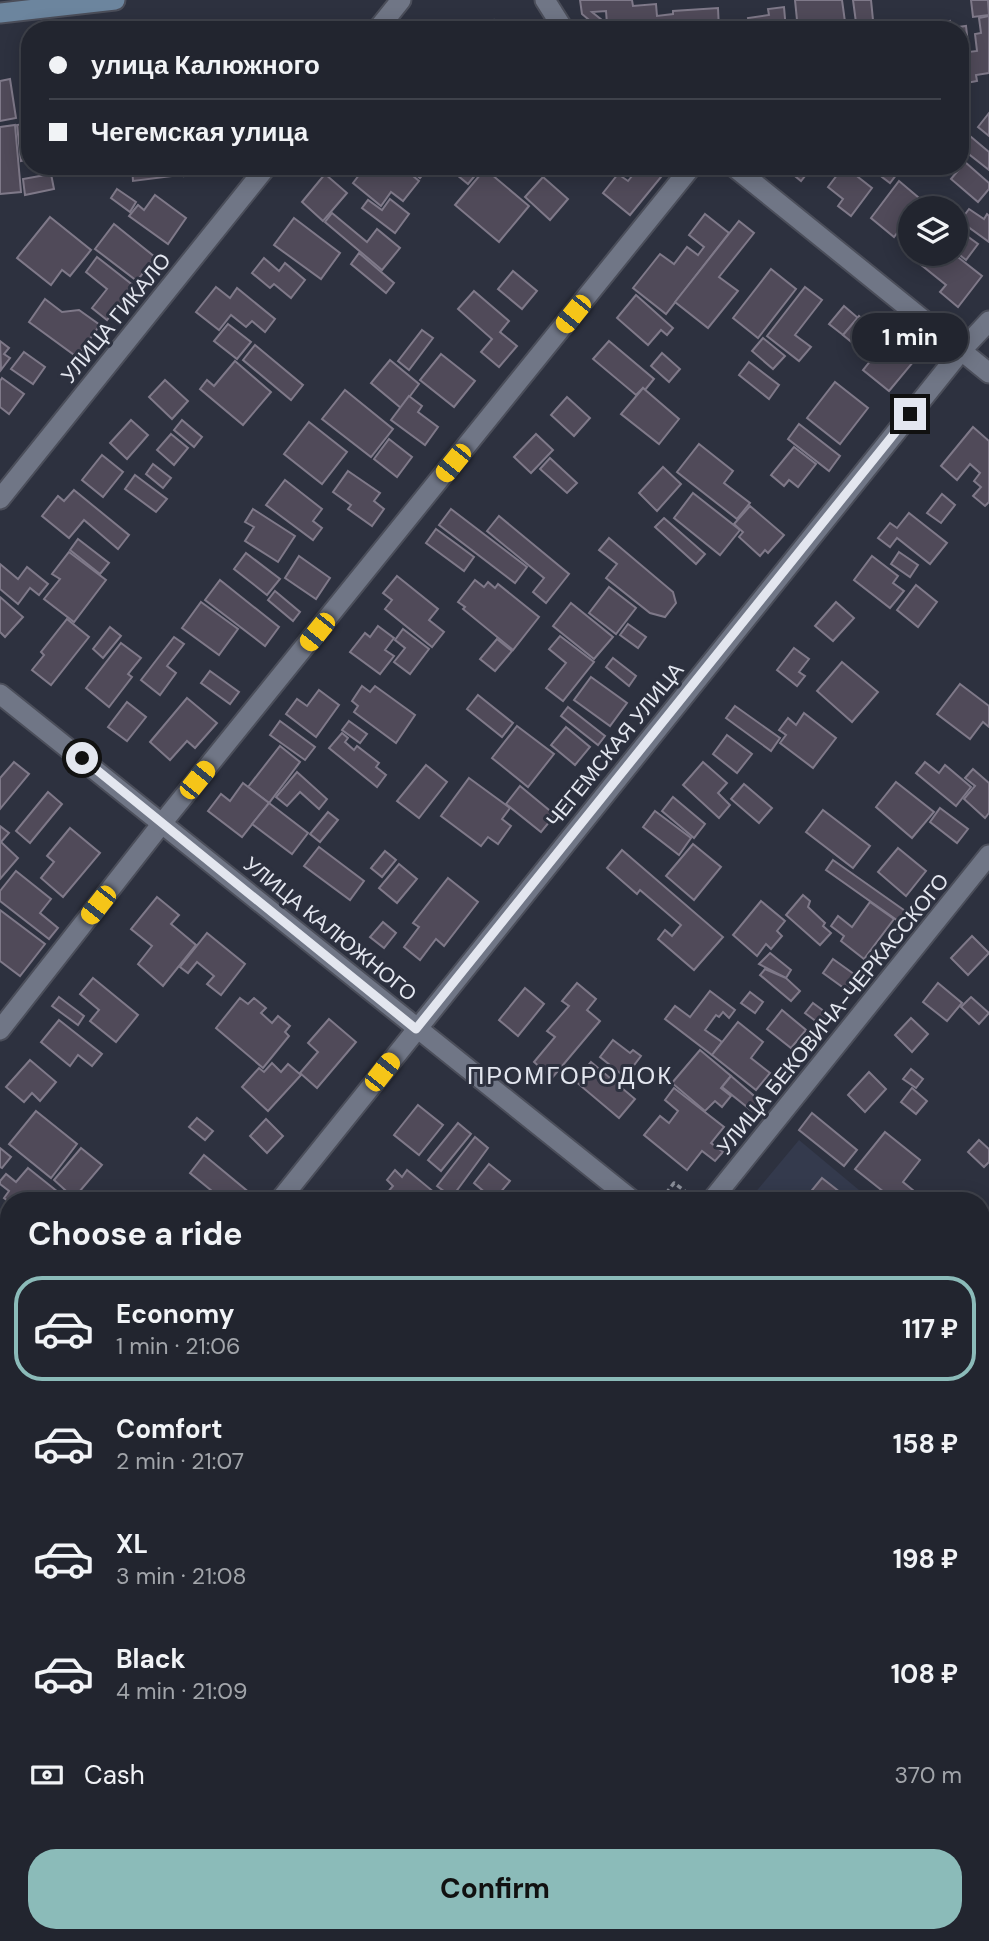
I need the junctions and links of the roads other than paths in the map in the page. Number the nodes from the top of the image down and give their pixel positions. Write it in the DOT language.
graph roads {
  1 [pos="115,0"];
  2 [pos="401,0"];
  3 [pos="545,0"];
  4 [pos="0,13"];
  5 [pos="384,21"];
  6 [pos="558,21"];
  7 [pos="260,175"];
  8 [pos="685,175"];
  9 [pos="744,175"];
  10 [pos="989,321"];
  11 [pos="961,351"];
  12 [pos="989,373"];
  13 [pos="0,499"];
  14 [pos="0,694"];
  15 [pos="163,822"];
  16 [pos="989,855"];
  17 [pos="416,1029"];
  18 [pos="0,1030"];
  19 [pos="287,1192"];
  20 [pos="622,1192"];
  21 [pos="718,1192"];
  1 -- 4 [label="main road"];
  2 -- 5 [label="street"];
  3 -- 6 [label="street"];
  7 -- 13 [label="street, УЛИЦА ГИКАЛО"];
  8 -- 15 [label="street"];
  9 -- 11 [label="street"];
  10 -- 11 [label="street, ЧЕГЕМСКАЯ УЛИЦА"];
  11 -- 12 [label="street"];
  11 -- 17 [label="street, ЧЕГЕМСКАЯ УЛИЦА"];
  14 -- 15 [label="street, УЛИЦА КАЛЮЖНОГО"];
  15 -- 17 [label="street, УЛИЦА КАЛЮЖНОГО"];
  15 -- 18 [label="street"];
  16 -- 21 [label="street, УЛИЦА БЕКОВИЧА-ЧЕРКАССКОГО"];
  17 -- 19 [label="street, ЧЕГЕМСКАЯ УЛИЦА"];
  17 -- 20 [label="street, УЛИЦА КАЛЮЖНОГО"];
}
